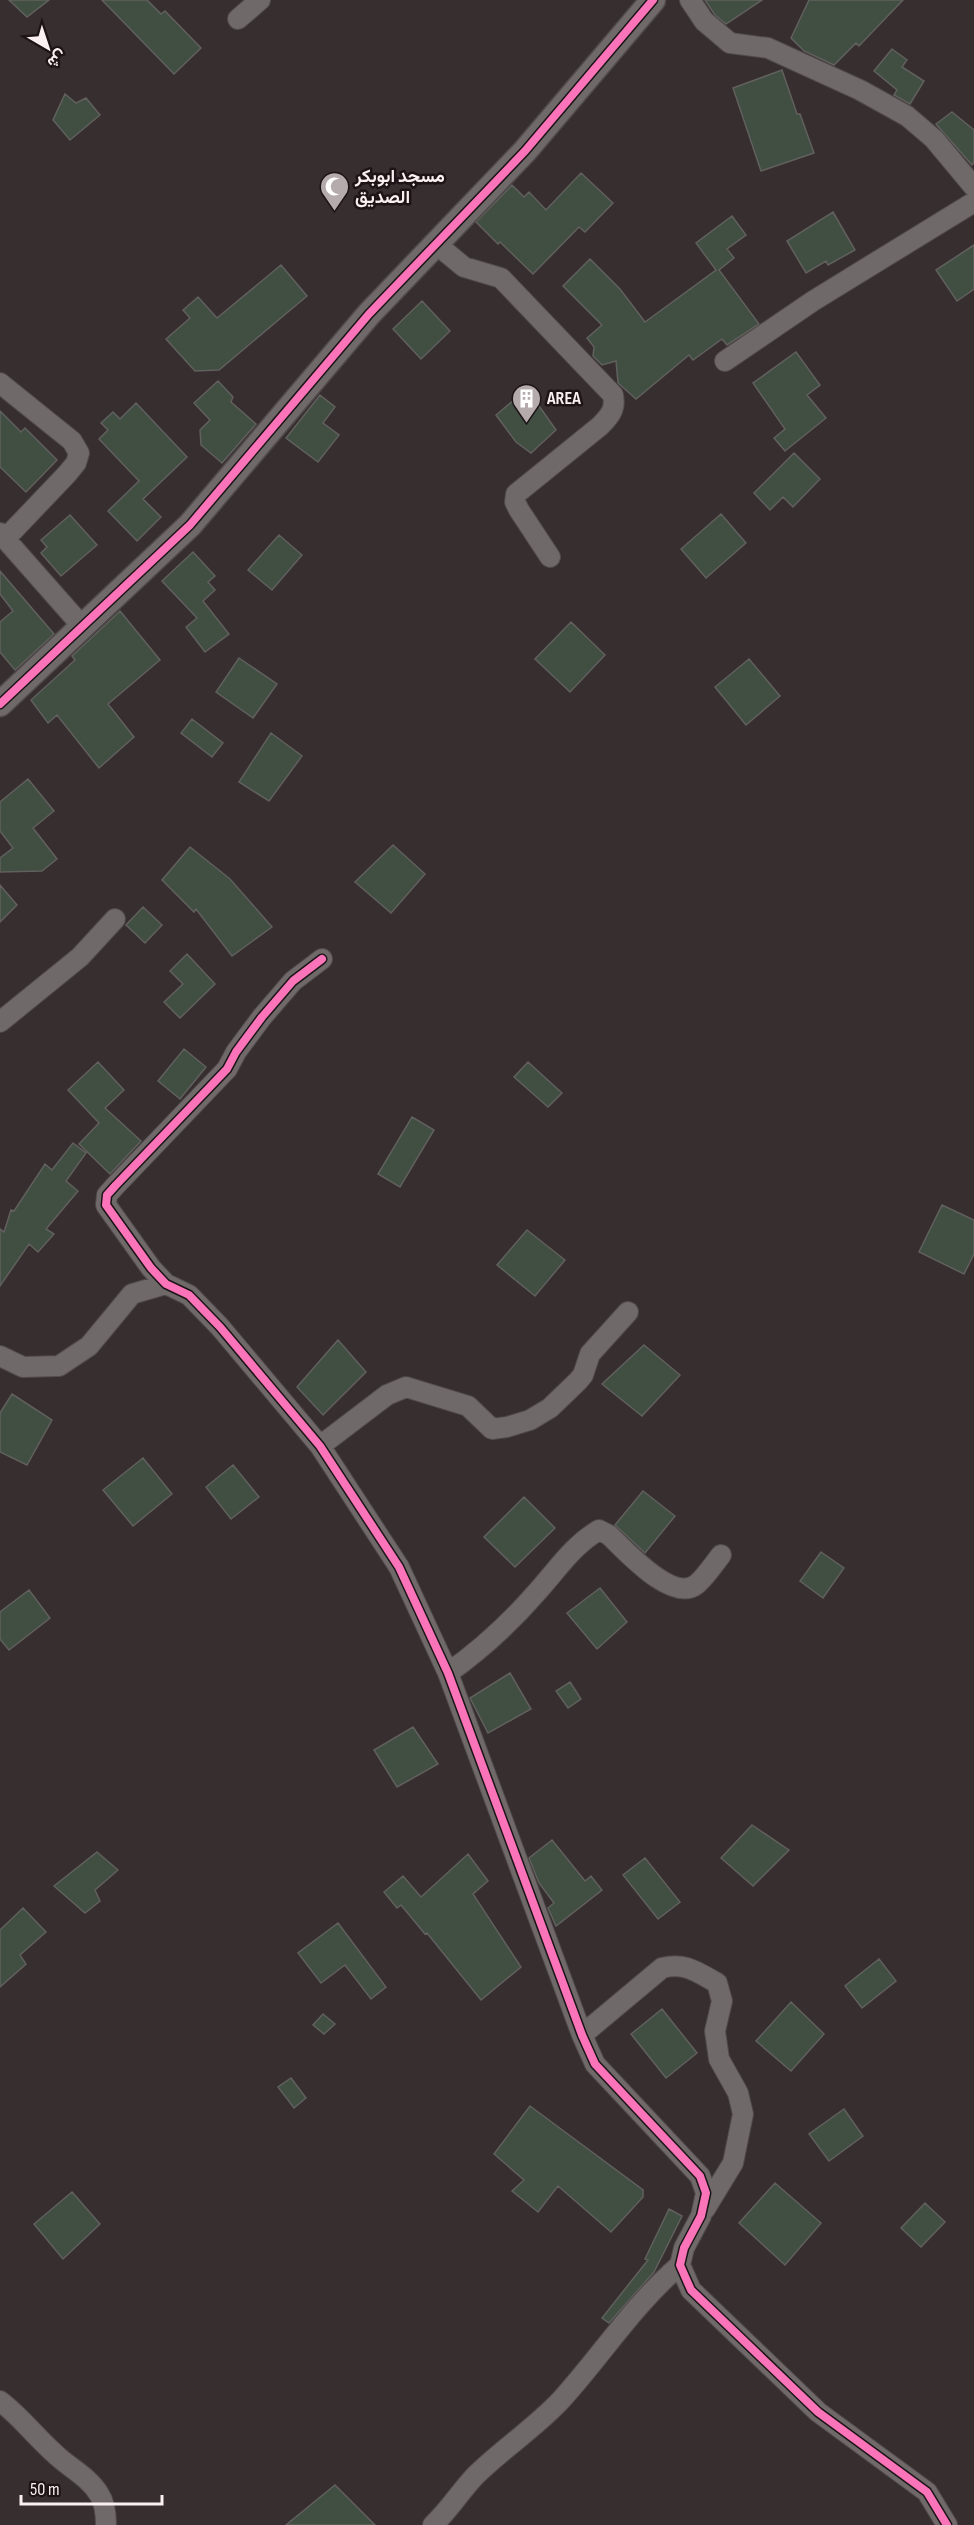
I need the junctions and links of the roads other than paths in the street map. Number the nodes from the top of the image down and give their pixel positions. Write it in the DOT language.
graph roads {
  1 [pos="260,0"];
  2 [pos="653,0"];
  3 [pos="690,0"];
  4 [pos="238,19"];
  5 [pos="974,187"];
  6 [pos="974,202"];
  7 [pos="436,244"];
  8 [pos="725,361"];
  9 [pos="0,383"];
  10 [pos="3,535"];
  11 [pos="550,557"];
  12 [pos="82,626"];
  13 [pos="0,704"];
  14 [pos="115,919"];
  15 [pos="322,959"];
  16 [pos="0,1022"];
  17 [pos="166,1284"];
  18 [pos="628,1312"];
  19 [pos="0,1356"];
  20 [pos="320,1446"];
  21 [pos="721,1555"];
  22 [pos="448,1673"];
  23 [pos="582,2035"];
  24 [pos="701,2216"];
  25 [pos="680,2265"];
  26 [pos="0,2401"];
  27 [pos="106,2525"];
  28 [pos="433,2525"];
  29 [pos="947,2525"];
  1 -- 4 [label="street"];
  2 -- 7 [label="street"];
  3 -- 5 [label="street"];
  6 -- 8 [label="street"];
  7 -- 11 [label="street"];
  7 -- 12 [label="street"];
  9 -- 10 [label="street"];
  10 -- 12 [label="street"];
  12 -- 13 [label="street"];
  14 -- 16 [label="street"];
  15 -- 17 [label="street"];
  17 -- 19 [label="street"];
  17 -- 20 [label="street"];
  18 -- 20 [label="street"];
  20 -- 22 [label="street"];
  21 -- 22 [label="street"];
  22 -- 23 [label="street"];
  23 -- 24 [label="street"];
  23 -- 24 [label="street"];
  24 -- 25 [label="street"];
  25 -- 28 [label="street"];
  25 -- 29 [label="street"];
  26 -- 27 [label="street"];
}
